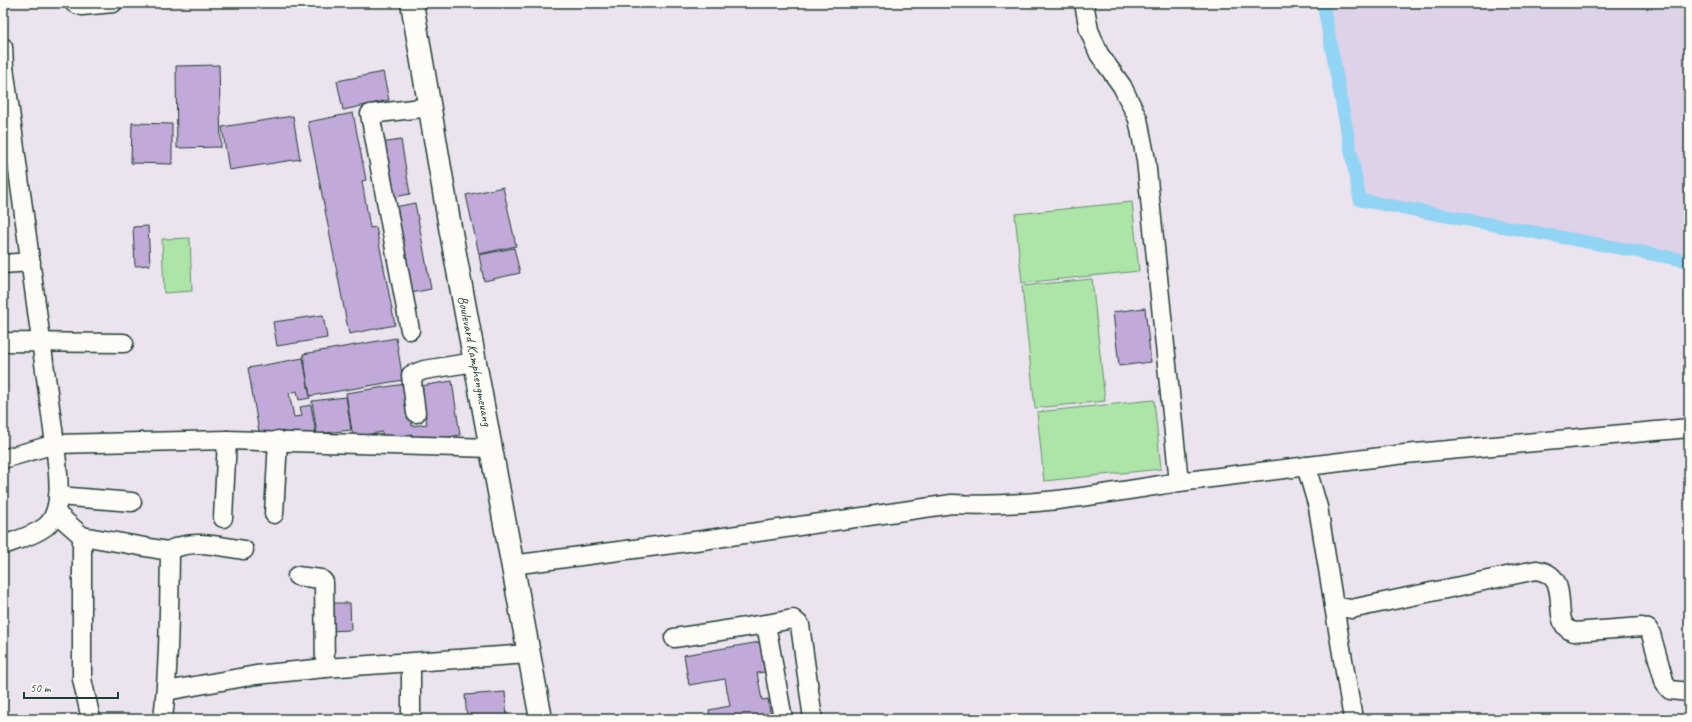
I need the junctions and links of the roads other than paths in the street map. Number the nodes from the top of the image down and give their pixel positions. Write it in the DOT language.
graph roads {
  1 [pos="74,3"];
  2 [pos="112,3"];
  3 [pos="412,3"];
  4 [pos="1084,3"];
  5 [pos="3,47"];
  6 [pos="4,67"];
  7 [pos="430,107"];
  8 [pos="31,262"];
  9 [pos="3,264"];
  10 [pos="410,330"];
  11 [pos="3,342"];
  12 [pos="42,342"];
  13 [pos="124,343"];
  14 [pos="475,362"];
  15 [pos="416,413"];
  16 [pos="1689,428"];
  17 [pos="227,440"];
  18 [pos="278,440"];
  19 [pos="55,444"];
  20 [pos="491,448"];
  21 [pos="3,459"];
  22 [pos="1306,466"];
  23 [pos="1179,482"];
  24 [pos="132,502"];
  25 [pos="57,505"];
  26 [pos="274,514"];
  27 [pos="223,518"];
  28 [pos="82,536"];
  29 [pos="3,545"];
  30 [pos="244,550"];
  31 [pos="168,551"];
  32 [pos="512,565"];
  33 [pos="297,576"];
  34 [pos="1334,606"];
  35 [pos="766,624"];
  36 [pos="674,638"];
  37 [pos="529,654"];
  38 [pos="411,663"];
  39 [pos="325,668"];
  40 [pos="166,691"];
  41 [pos="1689,692"];
  42 [pos="92,719"];
  43 [pos="163,719"];
  44 [pos="411,719"];
  45 [pos="541,719"];
  46 [pos="783,719"];
  47 [pos="813,719"];
  48 [pos="1354,719"];
  1 -- 2 [label="street"];
  3 -- 7 [label="main road, Boulevard Kamphengmeuang"];
  4 -- 23 [label="street"];
  5 -- 6 [label="street"];
  6 -- 8 [label="street"];
  7 -- 10 [label="street"];
  7 -- 14 [label="main road, Boulevard Kamphengmeuang"];
  8 -- 9 [label="street"];
  8 -- 12 [label="street"];
  11 -- 12 [label="street"];
  12 -- 13 [label="street"];
  12 -- 19 [label="street"];
  14 -- 15 [label="street"];
  14 -- 20 [label="main road, Boulevard Kamphengmeuang"];
  16 -- 22 [label="street"];
  17 -- 18 [label="street"];
  17 -- 19 [label="street"];
  17 -- 27 [label="street"];
  18 -- 20 [label="street"];
  18 -- 26 [label="street"];
  19 -- 21 [label="street"];
  19 -- 25 [label="street"];
  20 -- 32 [label="main road, Boulevard Kamphengmeuang"];
  22 -- 23 [label="street"];
  22 -- 34 [label="street"];
  23 -- 32 [label="street"];
  24 -- 25 [label="street"];
  25 -- 28 [label="street"];
  25 -- 29 [label="street"];
  28 -- 31 [label="street"];
  28 -- 42 [label="street"];
  30 -- 31 [label="street"];
  31 -- 40 [label="street"];
  32 -- 37 [label="main road, Boulevard Kamphengmeuang"];
  33 -- 39 [label="street"];
  34 -- 41 [label="street"];
  34 -- 48 [label="street"];
  35 -- 36 [label="street"];
  35 -- 46 [label="street"];
  35 -- 47 [label="street"];
  37 -- 38 [label="street"];
  37 -- 45 [label="main road, Boulevard Kamphengmeuang"];
  38 -- 39 [label="street"];
  38 -- 44 [label="street"];
  39 -- 40 [label="street"];
  40 -- 43 [label="street"];
}
